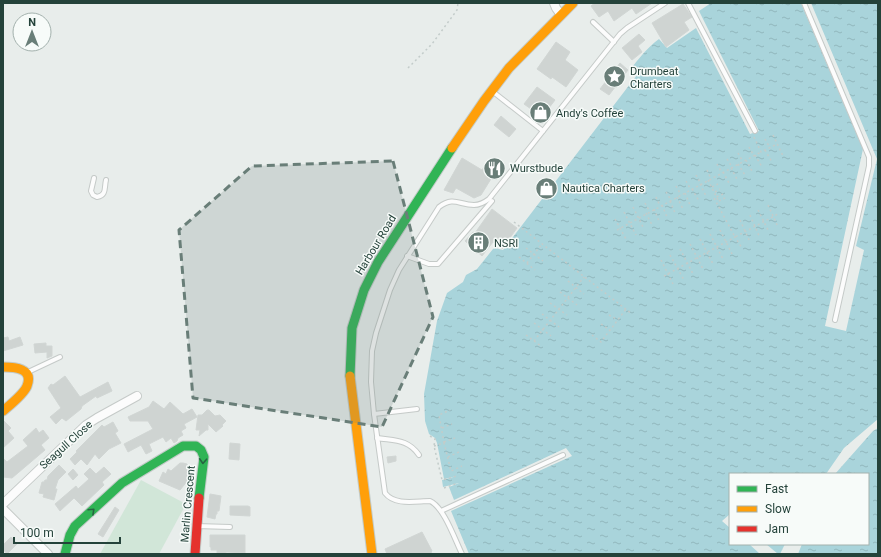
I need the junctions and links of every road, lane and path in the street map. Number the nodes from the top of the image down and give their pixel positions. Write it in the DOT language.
graph roads {
  1 [pos="458,3"];
  2 [pos="554,3"];
  3 [pos="573,3"];
  4 [pos="665,3"];
  5 [pos="688,3"];
  6 [pos="804,3"];
  7 [pos="562,15"];
  8 [pos="593,22"];
  9 [pos="614,42"];
  10 [pos="408,68"];
  11 [pos="492,91"];
  12 [pos="543,131"];
  13 [pos="755,131"];
  14 [pos="773,135"];
  15 [pos="754,138"];
  16 [pos="765,139"];
  17 [pos="777,144"];
  18 [pos="749,147"];
  19 [pos="770,148"];
  20 [pos="765,150"];
  21 [pos="761,152"];
  22 [pos="738,153"];
  23 [pos="754,155"];
  24 [pos="784,156"];
  25 [pos="727,158"];
  26 [pos="746,160"];
  27 [pos="742,162"];
  28 [pos="772,162"];
  29 [pos="717,164"];
  30 [pos="738,164"];
  31 [pos="762,167"];
  32 [pos="731,168"];
  33 [pos="707,170"];
  34 [pos="752,171"];
  35 [pos="722,173"];
  36 [pos="696,175"];
  37 [pos="745,175"];
  38 [pos="94,178"];
  39 [pos="711,179"];
  40 [pos="737,179"];
  41 [pos="106,180"];
  42 [pos="708,180"];
  43 [pos="686,181"];
  44 [pos="730,183"];
  45 [pos="701,184"];
  46 [pos="718,184"];
  47 [pos="676,186"];
  48 [pos="712,188"];
  49 [pos="692,189"];
  50 [pos="720,189"];
  51 [pos="666,192"];
  52 [pos="714,192"];
  53 [pos="685,193"];
  54 [pos="723,194"];
  55 [pos="681,195"];
  56 [pos="706,196"];
  57 [pos="656,197"];
  58 [pos="677,197"];
  59 [pos="716,197"];
  60 [pos="725,198"];
  61 [pos="492,201"];
  62 [pos="670,201"];
  63 [pos="699,201"];
  64 [pos="645,203"];
  65 [pos="690,204"];
  66 [pos="768,205"];
  67 [pos="661,206"];
  68 [pos="633,207"];
  69 [pos="654,209"];
  70 [pos="683,209"];
  71 [pos="758,210"];
  72 [pos="624,212"];
  73 [pos="650,212"];
  74 [pos="675,212"];
  75 [pos="646,214"];
  76 [pos="778,214"];
  77 [pos="750,216"];
  78 [pos="667,217"];
  79 [pos="615,219"];
  80 [pos="740,220"];
  81 [pos="659,221"];
  82 [pos="514,222"];
  83 [pos="652,225"];
  84 [pos="778,227"];
  85 [pos="644,229"];
  86 [pos="617,230"];
  87 [pos="720,230"];
  88 [pos="769,232"];
  89 [pos="710,234"];
  90 [pos="636,235"];
  91 [pos="736,237"];
  92 [pos="760,238"];
  93 [pos="626,239"];
  94 [pos="700,239"];
  95 [pos="750,242"];
  96 [pos="542,244"];
  97 [pos="690,244"];
  98 [pos="526,248"];
  99 [pos="742,248"];
  100 [pos="680,250"];
  101 [pos="732,254"];
  102 [pos="670,255"];
  103 [pos="407,256"];
  104 [pos="519,257"];
  105 [pos="723,259"];
  106 [pos="661,260"];
  107 [pos="543,261"];
  108 [pos="527,263"];
  109 [pos="713,264"];
  110 [pos="703,269"];
  111 [pos="535,270"];
  112 [pos="668,274"];
  113 [pos="693,274"];
  114 [pos="664,276"];
  115 [pos="584,277"];
  116 [pos="684,280"];
  117 [pos="568,281"];
  118 [pos="673,284"];
  119 [pos="560,292"];
  120 [pos="584,294"];
  121 [pos="550,303"];
  122 [pos="577,305"];
  123 [pos="626,309"];
  124 [pos="542,314"];
  125 [pos="632,314"];
  126 [pos="567,315"];
  127 [pos="609,315"];
  128 [pos="618,320"];
  129 [pos="835,320"];
  130 [pos="534,323"];
  131 [pos="601,324"];
  132 [pos="559,327"];
  133 [pos="610,330"];
  134 [pos="526,334"];
  135 [pos="592,335"];
  136 [pos="551,336"];
  137 [pos="534,341"];
  138 [pos="542,347"];
  139 [pos="60,357"];
  140 [pos="3,367"];
  141 [pos="26,373"];
  142 [pos="137,396"];
  143 [pos="417,409"];
  144 [pos="450,410"];
  145 [pos="3,411"];
  146 [pos="374,414"];
  147 [pos="452,424"];
  148 [pos="442,428"];
  149 [pos="430,436"];
  150 [pos="377,438"];
  151 [pos="456,438"];
  152 [pos="444,443"];
  153 [pos="434,446"];
  154 [pos="459,452"];
  155 [pos="419,455"];
  156 [pos="563,456"];
  157 [pos="448,457"];
  158 [pos="462,466"];
  159 [pos="457,476"];
  160 [pos="458,483"];
  161 [pos="444,488"];
  162 [pos="3,504"];
  163 [pos="3,509"];
  164 [pos="441,511"];
  165 [pos="196,526"];
  166 [pos="230,527"];
  167 [pos="48,554"];
  168 [pos="65,554"];
  169 [pos="195,554"];
  170 [pos="372,554"];
  171 [pos="462,554"];
  1 -- 10 [label="path"];
  2 -- 7 [label="street"];
  3 -- 7 [label="street, Harbour Road"];
  4 -- 9 [label="lane"];
  5 -- 13 [label="lane"];
  6 -- 129 [label="lane"];
  7 -- 11 [label="street, Harbour Road"];
  8 -- 9 [label="lane"];
  9 -- 12 [label="lane"];
  11 -- 12 [label="lane"];
  11 -- 170 [label="street, Harbour Road"];
  12 -- 103 [label="lane"];
  14 -- 17 [label="path"];
  15 -- 21 [label="path"];
  16 -- 19 [label="path"];
  17 -- 19 [label="path"];
  17 -- 24 [label="path"];
  18 -- 23 [label="path"];
  19 -- 20 [label="path"];
  20 -- 21 [label="path"];
  20 -- 28 [label="path"];
  21 -- 23 [label="path"];
  22 -- 27 [label="path"];
  23 -- 26 [label="path"];
  23 -- 31 [label="path"];
  25 -- 32 [label="path"];
  26 -- 30 [label="path"];
  26 -- 34 [label="path"];
  29 -- 35 [label="path"];
  30 -- 32 [label="path"];
  30 -- 37 [label="path"];
  32 -- 35 [label="path"];
  32 -- 40 [label="path"];
  33 -- 39 [label="path"];
  35 -- 39 [label="path"];
  35 -- 44 [label="path"];
  36 -- 45 [label="path"];
  38 -- 41 [label="lane"];
  39 -- 42 [label="path"];
  42 -- 45 [label="path"];
  42 -- 48 [label="path"];
  43 -- 49 [label="path"];
  45 -- 49 [label="path"];
  45 -- 56 [label="path"];
  46 -- 48 [label="path"];
  47 -- 55 [label="path"];
  48 -- 52 [label="path"];
  49 -- 53 [label="path"];
  49 -- 63 [label="path"];
  50 -- 52 [label="path"];
  51 -- 62 [label="path"];
  52 -- 59 [label="path"];
  53 -- 55 [label="path"];
  53 -- 65 [label="path"];
  54 -- 59 [label="path"];
  55 -- 58 [label="path"];
  57 -- 67 [label="path"];
  58 -- 62 [label="path"];
  58 -- 70 [label="path"];
  59 -- 60 [label="path"];
  59 -- 91 [label="path"];
  61 -- 103 [label="lane"];
  62 -- 67 [label="path"];
  62 -- 74 [label="path"];
  64 -- 73 [label="path"];
  66 -- 84 [label="path"];
  67 -- 69 [label="path"];
  67 -- 78 [label="path"];
  68 -- 85 [label="path"];
  69 -- 73 [label="path"];
  69 -- 81 [label="path"];
  71 -- 88 [label="path"];
  72 -- 90 [label="path"];
  73 -- 75 [label="path"];
  75 -- 83 [label="path"];
  75 -- 86 [label="path"];
  76 -- 91 [label="path"];
  77 -- 92 [label="path"];
  79 -- 93 [label="path"];
  80 -- 95 [label="path"];
  82 -- 96 [label="path"];
  87 -- 101 [label="path"];
  89 -- 105 [label="path"];
  91 -- 99 [label="path"];
  91 -- 112 [label="path"];
  94 -- 109 [label="path"];
  96 -- 108 [label="path"];
  96 -- 115 [label="path"];
  97 -- 110 [label="path"];
  98 -- 107 [label="path"];
  100 -- 113 [label="path"];
  102 -- 116 [label="path"];
  103 -- 146 [label="lane"];
  104 -- 108 [label="path"];
  106 -- 112 [label="path"];
  108 -- 111 [label="path"];
  112 -- 114 [label="path"];
  112 -- 118 [label="path"];
  115 -- 123 [label="path"];
  115 -- 137 [label="path"];
  117 -- 120 [label="path"];
  119 -- 122 [label="path"];
  121 -- 126 [label="path"];
  123 -- 125 [label="path"];
  123 -- 128 [label="path"];
  124 -- 132 [label="path"];
  127 -- 128 [label="path"];
  128 -- 133 [label="path"];
  130 -- 136 [label="path"];
  131 -- 133 [label="path"];
  133 -- 135 [label="path"];
  134 -- 137 [label="path"];
  137 -- 138 [label="path"];
  139 -- 141 [label="lane"];
  140 -- 141 [label="street"];
  141 -- 145 [label="street"];
  142 -- 162 [label="street, Seagull Close"];
  143 -- 146 [label="lane"];
  144 -- 148 [label="path"];
  146 -- 150 [label="lane"];
  147 -- 148 [label="path"];
  148 -- 152 [label="path"];
  149 -- 153 [label="path"];
  150 -- 155 [label="lane"];
  150 -- 164 [label="lane"];
  151 -- 152 [label="path"];
  152 -- 153 [label="path"];
  152 -- 157 [label="path"];
  153 -- 159 [label="path"];
  154 -- 157 [label="path"];
  156 -- 164 [label="lane"];
  157 -- 158 [label="path"];
  160 -- 161 [label="path"];
  163 -- 167 [label="street"];
  164 -- 171 [label="lane"];
  165 -- 166 [label="lane"];
  168 -- 165 [label="street, Marlin Crescent, one-way"];
  165 -- 169 [label="street, Marlin Crescent"];
}
